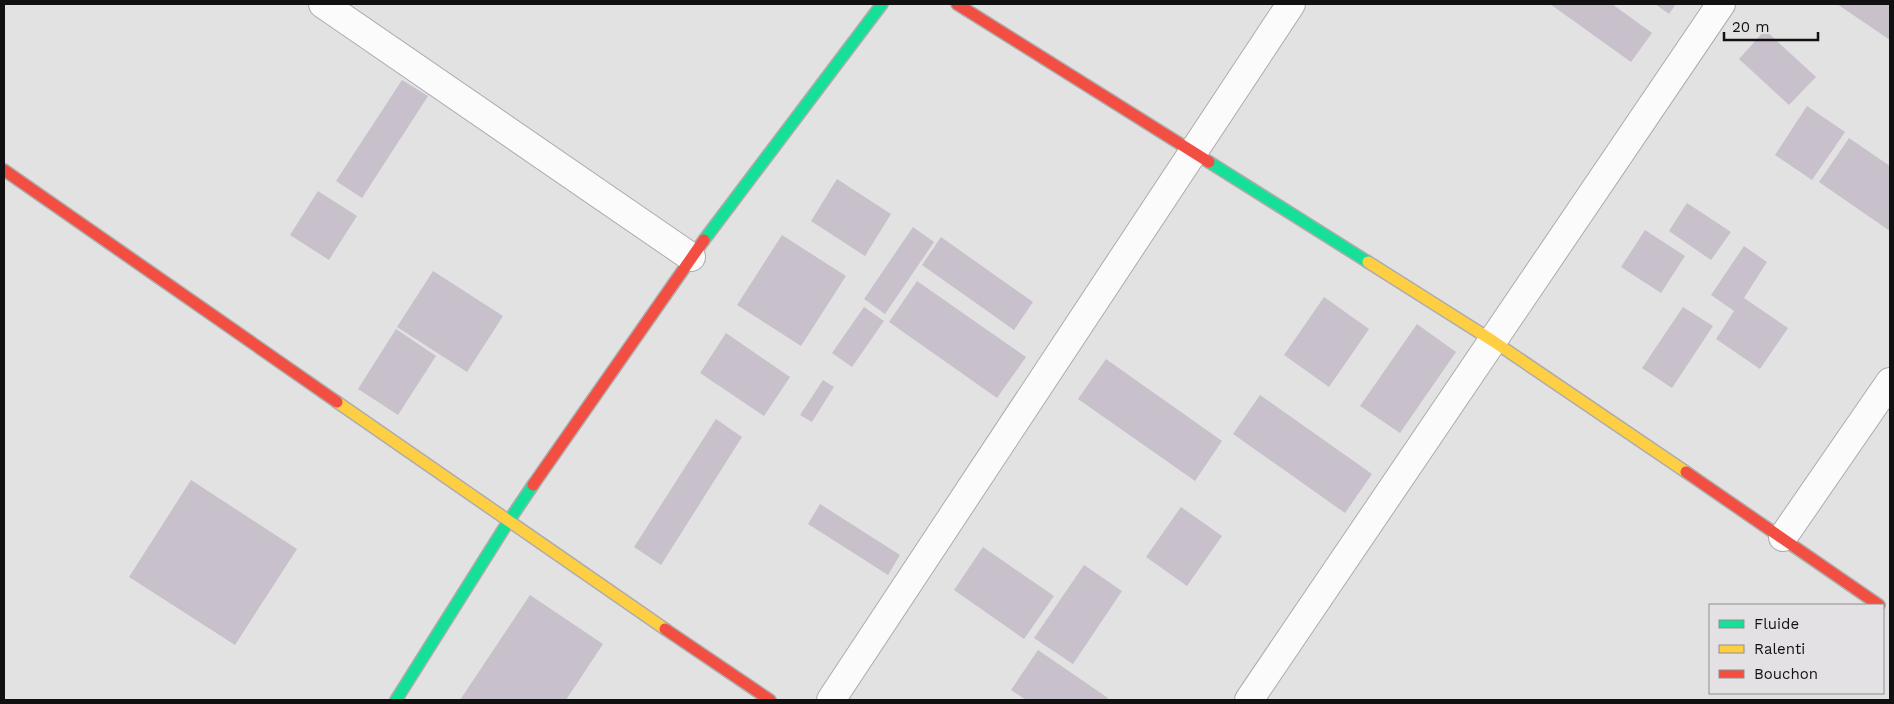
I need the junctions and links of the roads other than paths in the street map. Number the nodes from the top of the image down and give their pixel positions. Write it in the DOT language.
graph roads {
  1 [pos="323,4"];
  2 [pos="882,4"];
  3 [pos="957,4"];
  4 [pos="1292,4"];
  5 [pos="1721,4"];
  6 [pos="1192,152"];
  7 [pos="4,170"];
  8 [pos="692,257"];
  9 [pos="1493,340"];
  10 [pos="1890,382"];
  11 [pos="508,522"];
  12 [pos="1783,537"];
  13 [pos="1878,604"];
  14 [pos="396,700"];
  15 [pos="770,700"];
  16 [pos="831,700"];
  17 [pos="1250,700"];
  1 -- 8 [label="street"];
  2 -- 8 [label="street"];
  3 -- 6 [label="street"];
  4 -- 6 [label="street"];
  5 -- 9 [label="street"];
  6 -- 9 [label="street"];
  6 -- 16 [label="street"];
  7 -- 11 [label="street"];
  8 -- 11 [label="street"];
  9 -- 12 [label="street"];
  9 -- 17 [label="street"];
  10 -- 12 [label="street"];
  11 -- 14 [label="street"];
  11 -- 15 [label="street"];
  12 -- 13 [label="street"];
}
